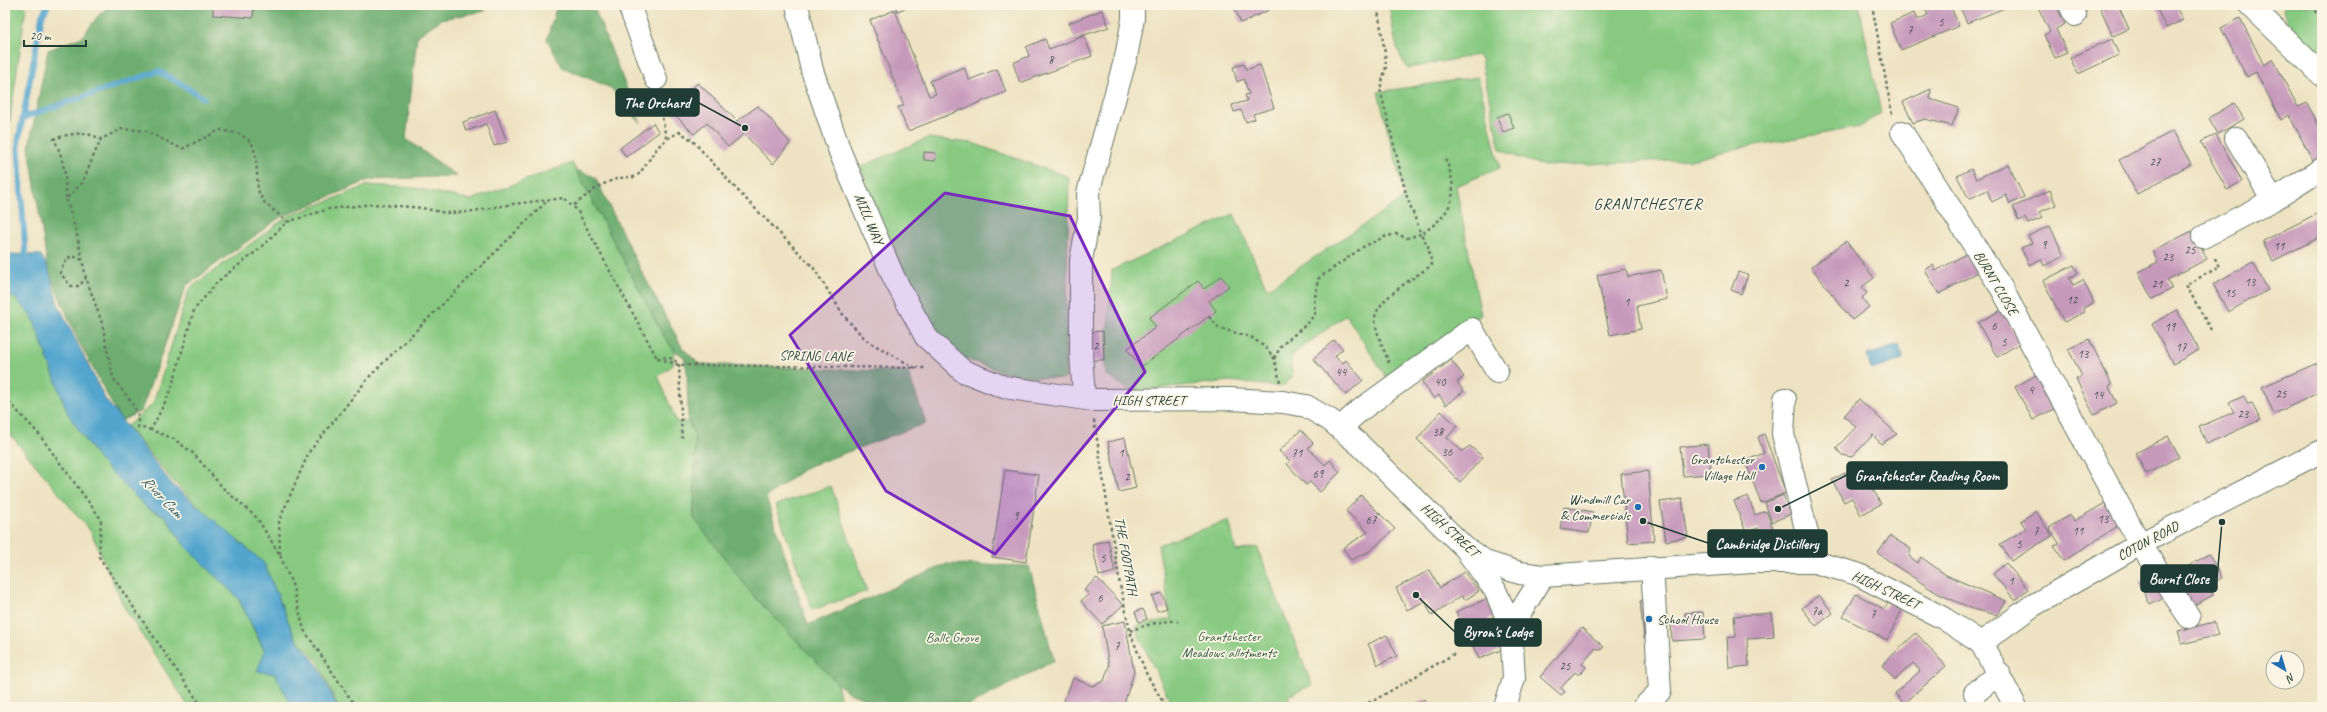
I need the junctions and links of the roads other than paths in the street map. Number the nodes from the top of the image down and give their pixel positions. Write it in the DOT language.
graph roads {
  1 [pos="629,5"];
  2 [pos="797,5"];
  3 [pos="1133,5"];
  4 [pos="2260,9"];
  5 [pos="2322,75"];
  6 [pos="656,79"];
  7 [pos="1902,132"];
  8 [pos="2236,138"];
  9 [pos="2322,169"];
  10 [pos="2273,200"];
  11 [pos="2204,237"];
  12 [pos="1503,369"];
  13 [pos="1004,387"];
  14 [pos="1088,399"];
  15 [pos="1785,399"];
  16 [pos="1340,428"];
  17 [pos="2322,451"];
  18 [pos="2140,544"];
  19 [pos="1465,548"];
  20 [pos="1814,562"];
  21 [pos="1652,567"];
  22 [pos="1543,576"];
  23 [pos="2189,617"];
  24 [pos="1512,627"];
  25 [pos="1982,643"];
  26 [pos="1999,673"];
  27 [pos="1975,693"];
  28 [pos="1505,707"];
  29 [pos="1644,707"];
  30 [pos="2016,707"];
  1 -- 6 [label="street"];
  2 -- 13 [label="street, MILL WAY"];
  3 -- 14 [label="street"];
  4 -- 5 [label="street"];
  7 -- 18 [label="street, BURNT CLOSE"];
  8 -- 10 [label="street"];
  9 -- 10 [label="street"];
  10 -- 11 [label="street"];
  12 -- 16 [label="street"];
  13 -- 14 [label="street, HIGH STREET"];
  14 -- 16 [label="street, HIGH STREET"];
  15 -- 20 [label="street"];
  16 -- 19 [label="street, HIGH STREET"];
  17 -- 18 [label="street, COTON ROAD"];
  18 -- 23 [label="street, BURNT CLOSE"];
  18 -- 25 [label="street, COTON ROAD"];
  19 -- 22 [label="street, HIGH STREET"];
  19 -- 24 [label="street"];
  20 -- 21 [label="street, HIGH STREET"];
  20 -- 25 [label="street, HIGH STREET"];
  21 -- 22 [label="street, HIGH STREET"];
  21 -- 29 [label="street"];
  22 -- 24 [label="street"];
  24 -- 28 [label="street"];
  25 -- 26 [label="street"];
  26 -- 27 [label="street"];
  26 -- 30 [label="street"];
}
